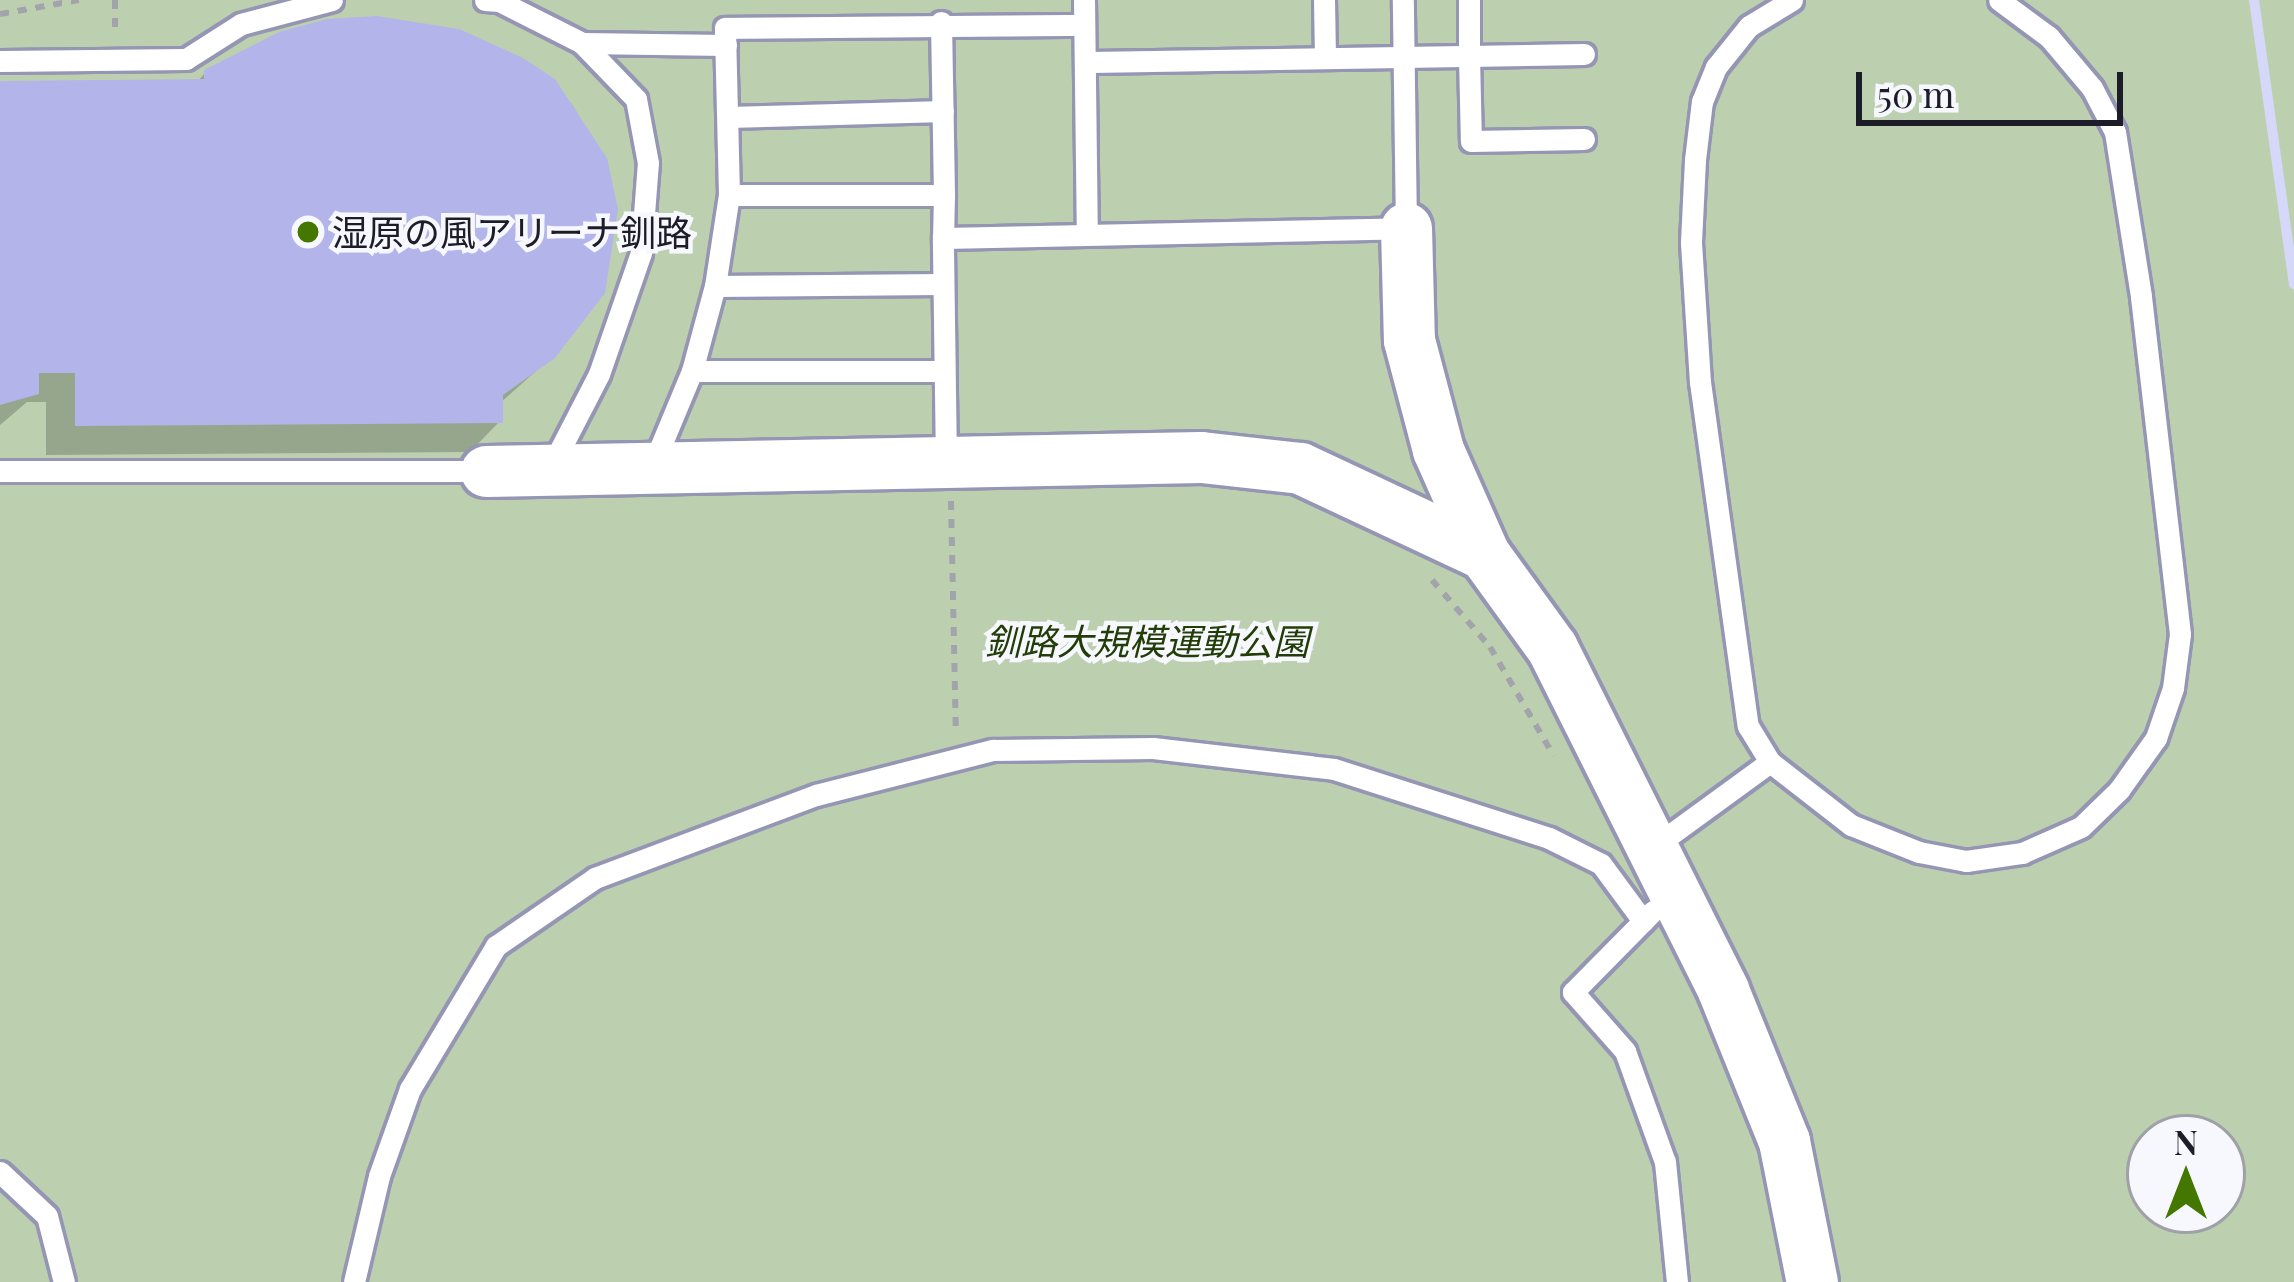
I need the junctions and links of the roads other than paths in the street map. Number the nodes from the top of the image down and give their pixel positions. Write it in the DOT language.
graph roads {
  1 [pos="332,0"];
  2 [pos="485,0"];
  3 [pos="1084,0"];
  4 [pos="1324,0"];
  5 [pos="1403,0"];
  6 [pos="1469,0"];
  7 [pos="1792,0"];
  8 [pos="1999,0"];
  9 [pos="941,22"];
  10 [pos="1084,25"];
  11 [pos="582,43"];
  12 [pos="726,45"];
  13 [pos="1583,54"];
  14 [pos="1469,56"];
  15 [pos="1404,57"];
  16 [pos="1325,58"];
  17 [pos="0,61"];
  18 [pos="1085,62"];
  19 [pos="943,111"];
  20 [pos="730,117"];
  21 [pos="1583,139"];
  22 [pos="729,195"];
  23 [pos="944,195"];
  24 [pos="1406,228"];
  25 [pos="1088,232"];
  26 [pos="943,238"];
  27 [pos="942,284"];
  28 [pos="715,286"];
  29 [pos="692,371"];
  30 [pos="944,371"];
  31 [pos="652,468"];
  32 [pos="550,470"];
  33 [pos="0,471"];
  34 [pos="486,471"];
  35 [pos="950,489"];
  36 [pos="1484,554"];
  37 [pos="1770,762"];
  38 [pos="1656,887"];
  39 [pos="0,1172"];
  40 [pos="64,1282"];
  41 [pos="354,1282"];
  42 [pos="1677,1282"];
  43 [pos="1812,1282"];
  1 -- 17 [label="lane"];
  2 -- 11 [label="lane"];
  3 -- 10 [label="lane"];
  4 -- 16 [label="lane"];
  5 -- 15 [label="lane"];
  6 -- 14 [label="lane"];
  7 -- 37 [label="lane"];
  8 -- 37 [label="lane"];
  9 -- 10 [label="lane"];
  9 -- 12 [label="lane"];
  9 -- 19 [label="lane"];
  10 -- 18 [label="lane"];
  11 -- 12 [label="lane"];
  11 -- 32 [label="lane"];
  12 -- 20 [label="lane"];
  13 -- 14 [label="lane"];
  14 -- 15 [label="lane"];
  14 -- 21 [label="lane"];
  15 -- 16 [label="lane"];
  15 -- 24 [label="lane"];
  16 -- 18 [label="lane"];
  18 -- 25 [label="lane"];
  19 -- 20 [label="lane"];
  19 -- 23 [label="lane"];
  20 -- 22 [label="lane"];
  22 -- 23 [label="lane"];
  22 -- 28 [label="lane"];
  23 -- 26 [label="lane"];
  24 -- 25 [label="lane"];
  24 -- 36 [label="street"];
  25 -- 26 [label="lane"];
  26 -- 27 [label="lane"];
  27 -- 28 [label="lane"];
  27 -- 30 [label="lane"];
  28 -- 29 [label="lane"];
  29 -- 30 [label="lane"];
  29 -- 31 [label="lane"];
  30 -- 35 [label="lane"];
  31 -- 32 [label="street"];
  31 -- 35 [label="street"];
  32 -- 34 [label="street"];
  33 -- 34 [label="lane"];
  35 -- 36 [label="street"];
  36 -- 38 [label="street"];
  37 -- 38 [label="lane"];
  38 -- 41 [label="lane"];
  38 -- 42 [label="lane"];
  38 -- 43 [label="street"];
  39 -- 40 [label="lane"];
}
